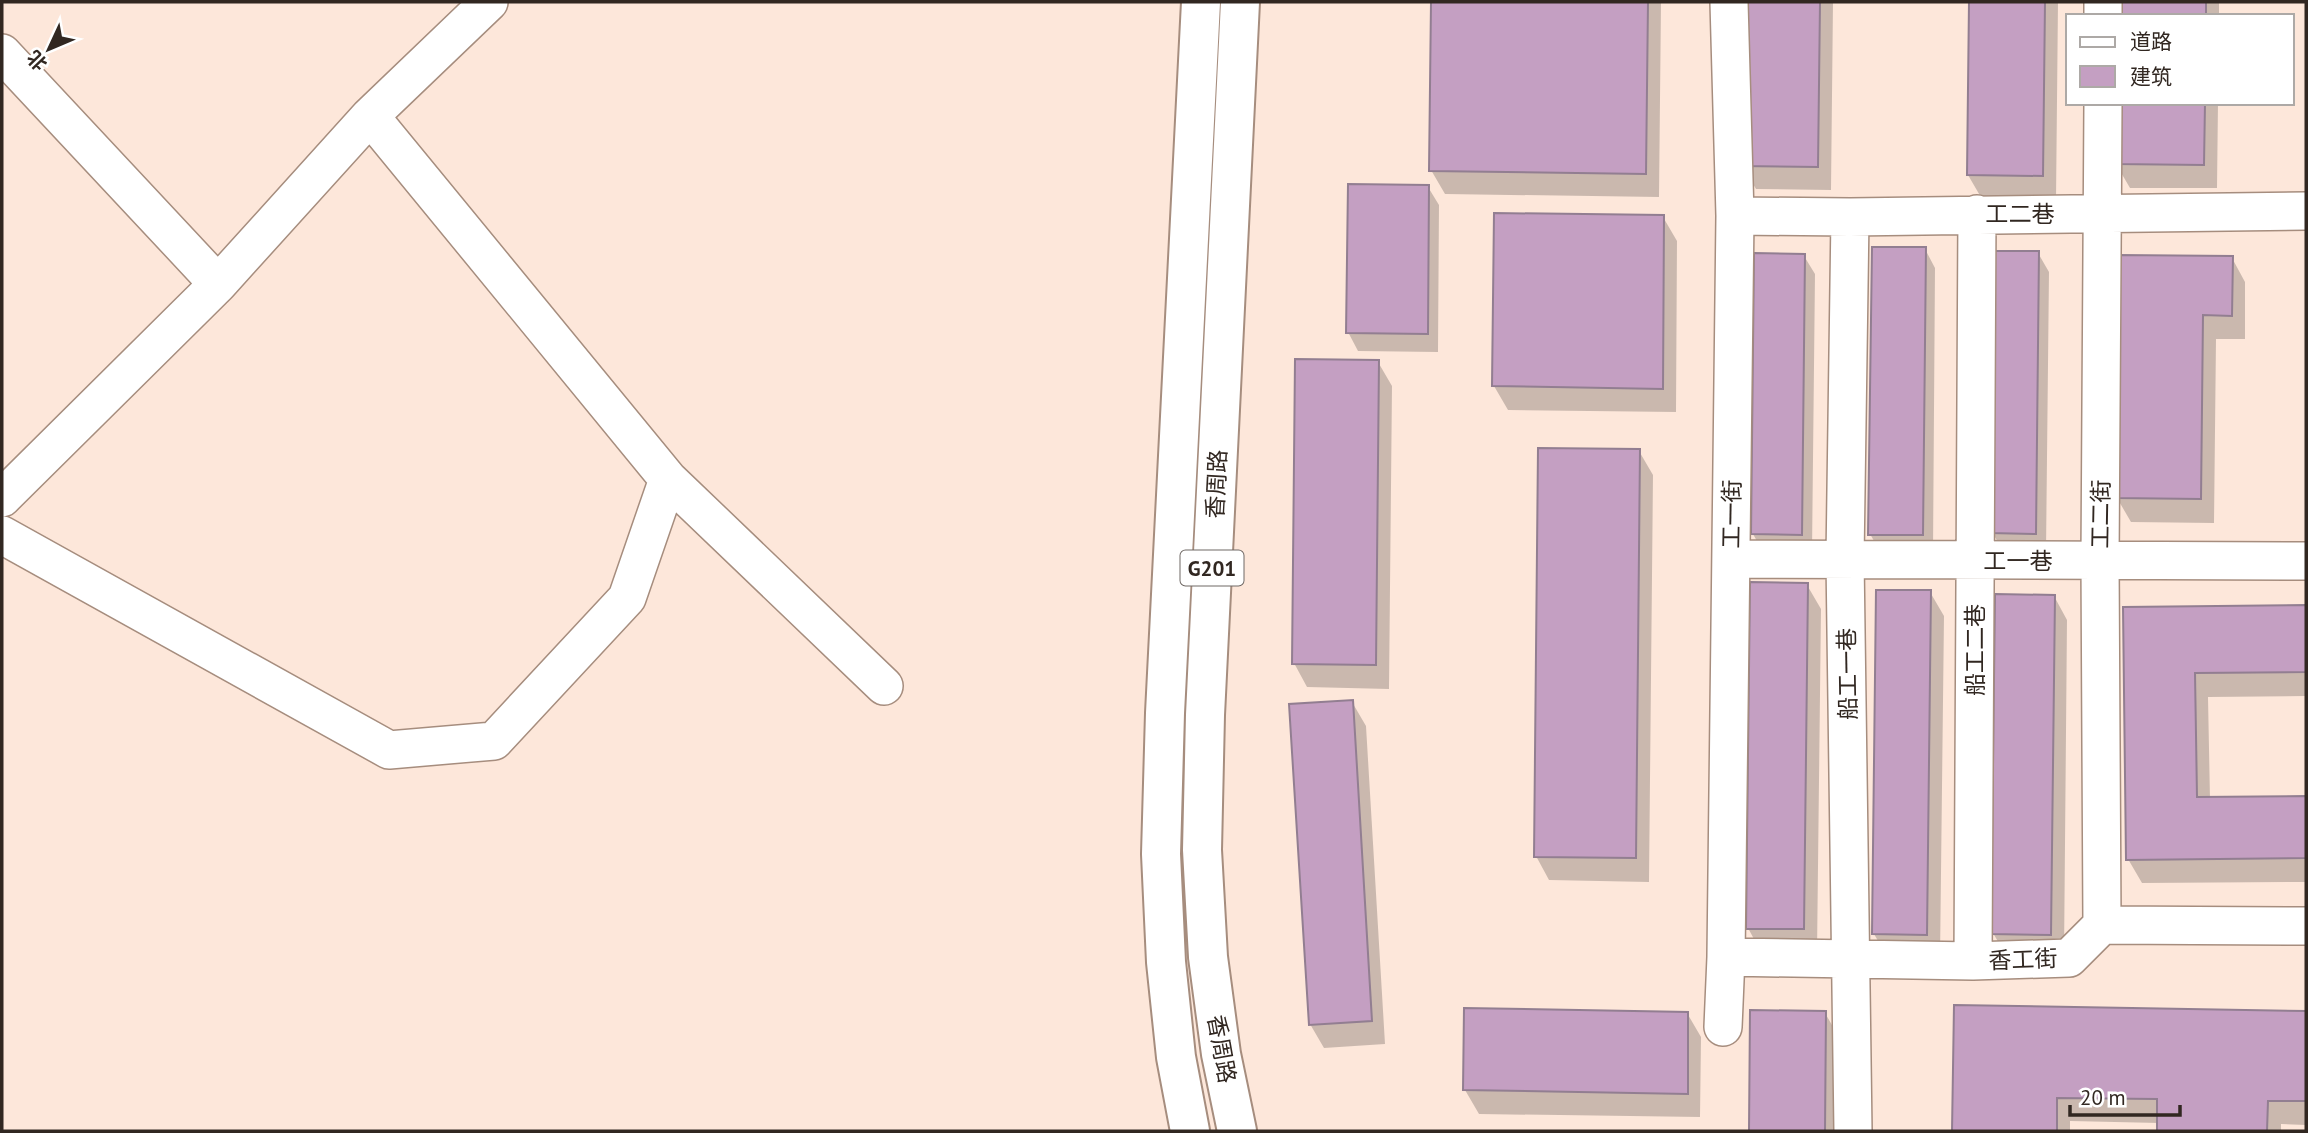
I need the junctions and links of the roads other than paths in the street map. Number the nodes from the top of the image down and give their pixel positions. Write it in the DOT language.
graph roads {
  1 [pos="489,2"];
  2 [pos="1201,2"];
  3 [pos="1240,2"];
  4 [pos="1728,2"];
  5 [pos="2,53"];
  6 [pos="2103,105"];
  7 [pos="370,116"];
  8 [pos="2306,211"];
  9 [pos="2103,213"];
  10 [pos="1976,214"];
  11 [pos="1735,216"];
  12 [pos="1850,217"];
  13 [pos="218,284"];
  14 [pos="668,479"];
  15 [pos="2,498"];
  16 [pos="2,535"];
  17 [pos="1731,559"];
  18 [pos="1846,559"];
  19 [pos="1975,560"];
  20 [pos="2100,560"];
  21 [pos="2306,561"];
  22 [pos="884,686"];
  23 [pos="2102,926"];
  24 [pos="2306,926"];
  25 [pos="1726,957"];
  26 [pos="1850,959"];
  27 [pos="1973,961"];
  28 [pos="1723,1027"];
  29 [pos="1189,1131"];
  30 [pos="1237,1131"];
  31 [pos="1853,1131"];
  1 -- 7 [label="street"];
  2 -- 29 [label="highway, 香周路 / G201"];
  3 -- 30 [label="highway, 香周路 / G201"];
  4 -- 11 [label="street, 工一街"];
  5 -- 13 [label="street"];
  6 -- 9 [label="street, 工二街"];
  7 -- 13 [label="street"];
  7 -- 14 [label="street"];
  8 -- 9 [label="street, 工二巷"];
  9 -- 10 [label="street, 工二巷"];
  9 -- 20 [label="street, 工二街"];
  10 -- 12 [label="street, 工二巷"];
  10 -- 19 [label="street, 船工二巷"];
  11 -- 12 [label="street, 工二巷"];
  11 -- 17 [label="street, 工一街"];
  12 -- 18 [label="street, 船工一巷"];
  13 -- 15 [label="street"];
  14 -- 16 [label="street"];
  14 -- 22 [label="street"];
  17 -- 18 [label="street, 工一巷"];
  17 -- 25 [label="street, 工一街"];
  18 -- 19 [label="street, 工一巷"];
  18 -- 26 [label="street, 船工一巷"];
  19 -- 20 [label="street, 工一巷"];
  19 -- 27 [label="street, 船工二巷"];
  20 -- 21 [label="street, 工一巷"];
  20 -- 23 [label="street, 工二街"];
  23 -- 24 [label="street"];
  23 -- 27 [label="street, 香工街"];
  25 -- 26 [label="street, 香工街"];
  25 -- 28 [label="street, 工一街"];
  26 -- 27 [label="street, 香工街"];
  26 -- 31 [label="street, 船工一巷"];
}
